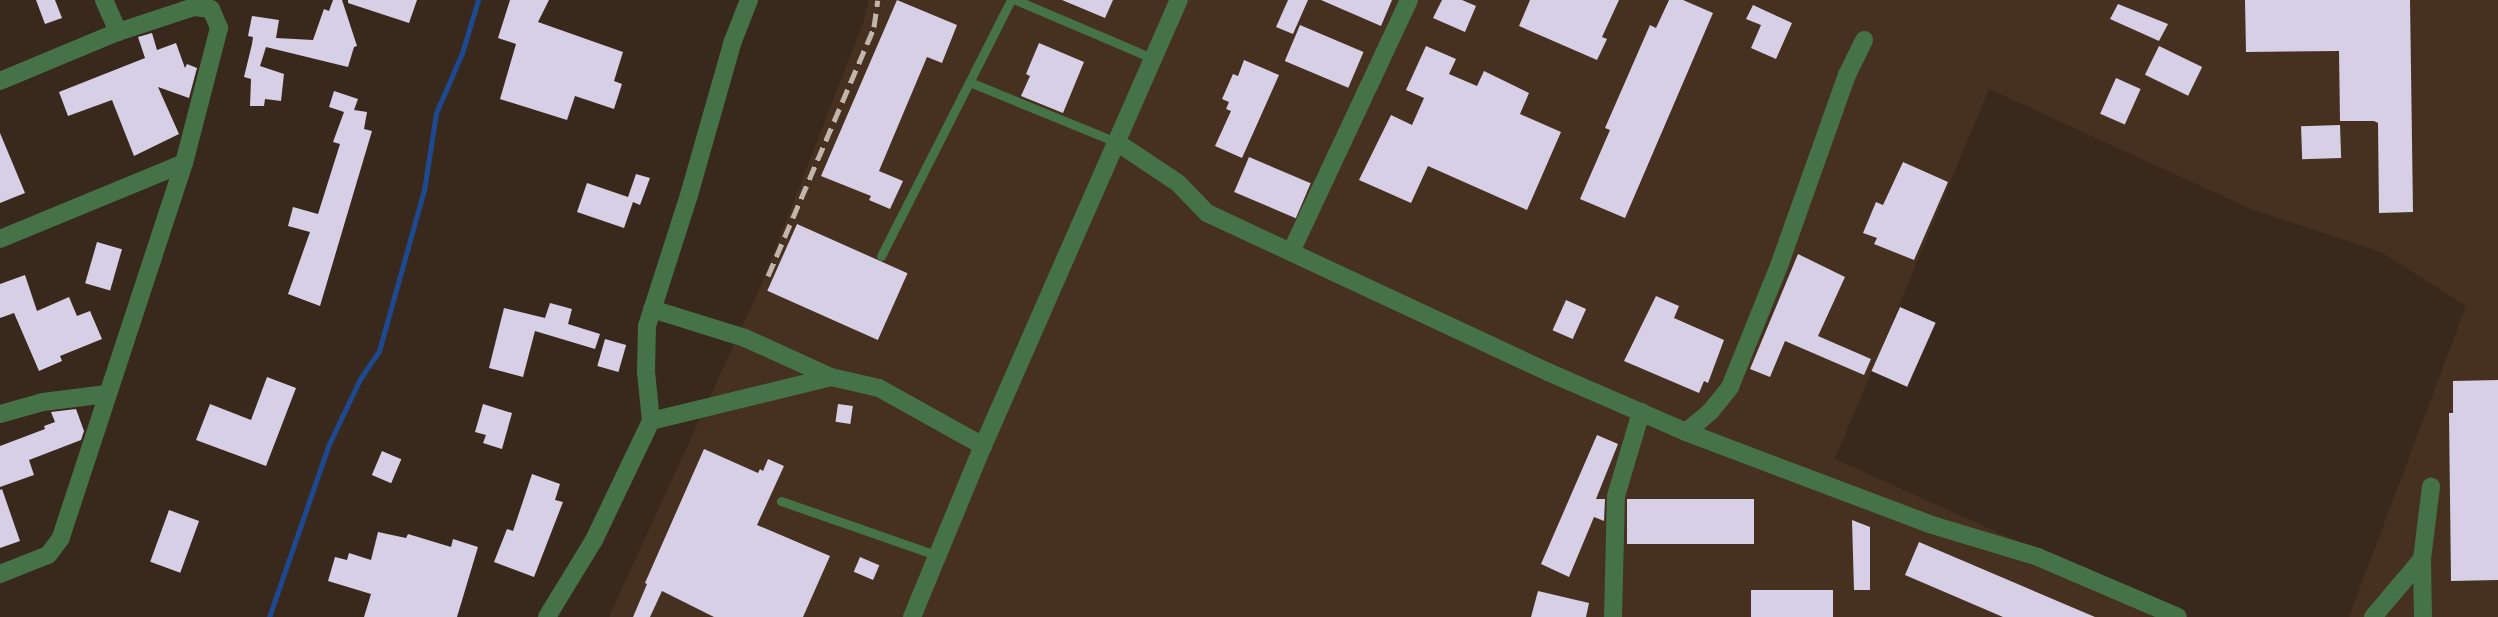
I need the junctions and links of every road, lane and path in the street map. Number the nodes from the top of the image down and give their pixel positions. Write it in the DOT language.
graph roads {
  1 [pos="104,0"];
  2 [pos="749,0"];
  3 [pos="1014,0"];
  4 [pos="1179,0"];
  5 [pos="1409,0"];
  6 [pos="118,32"];
  7 [pos="1864,40"];
  8 [pos="1154,59"];
  9 [pos="0,81"];
  10 [pos="972,83"];
  11 [pos="1118,143"];
  12 [pos="184,163"];
  13 [pos="0,239"];
  14 [pos="1291,252"];
  15 [pos="881,256"];
  16 [pos="652,309"];
  17 [pos="831,377"];
  18 [pos="106,394"];
  19 [pos="1641,412"];
  20 [pos="0,414"];
  21 [pos="650,421"];
  22 [pos="1686,432"];
  23 [pos="983,446"];
  24 [pos="2431,487"];
  25 [pos="781,501"];
  26 [pos="939,556"];
  27 [pos="2422,559"];
  28 [pos="0,574"];
  29 [pos="547,617"];
  30 [pos="912,617"];
  31 [pos="1613,617"];
  32 [pos="2178,617"];
  33 [pos="2373,617"];
  34 [pos="2423,617"];
  1 -- 6 [label="street"];
  2 -- 16 [label="street"];
  3 -- 8 [label="lane"];
  3 -- 10 [label="lane"];
  4 -- 8 [label="street"];
  5 -- 14 [label="street"];
  6 -- 9 [label="street"];
  6 -- 12 [label="street"];
  7 -- 22 [label="street"];
  8 -- 11 [label="street"];
  10 -- 11 [label="lane"];
  10 -- 15 [label="lane"];
  11 -- 14 [label="street"];
  11 -- 23 [label="street"];
  12 -- 13 [label="street"];
  12 -- 18 [label="street"];
  14 -- 19 [label="street"];
  16 -- 17 [label="street"];
  16 -- 21 [label="street"];
  17 -- 21 [label="street"];
  17 -- 23 [label="street"];
  18 -- 20 [label="street"];
  18 -- 28 [label="street"];
  19 -- 22 [label="street"];
  19 -- 31 [label="street"];
  21 -- 29 [label="street"];
  22 -- 32 [label="street"];
  23 -- 26 [label="street"];
  24 -- 27 [label="street"];
  25 -- 26 [label="lane"];
  26 -- 30 [label="street"];
  27 -- 33 [label="street"];
  27 -- 34 [label="street"];
}
